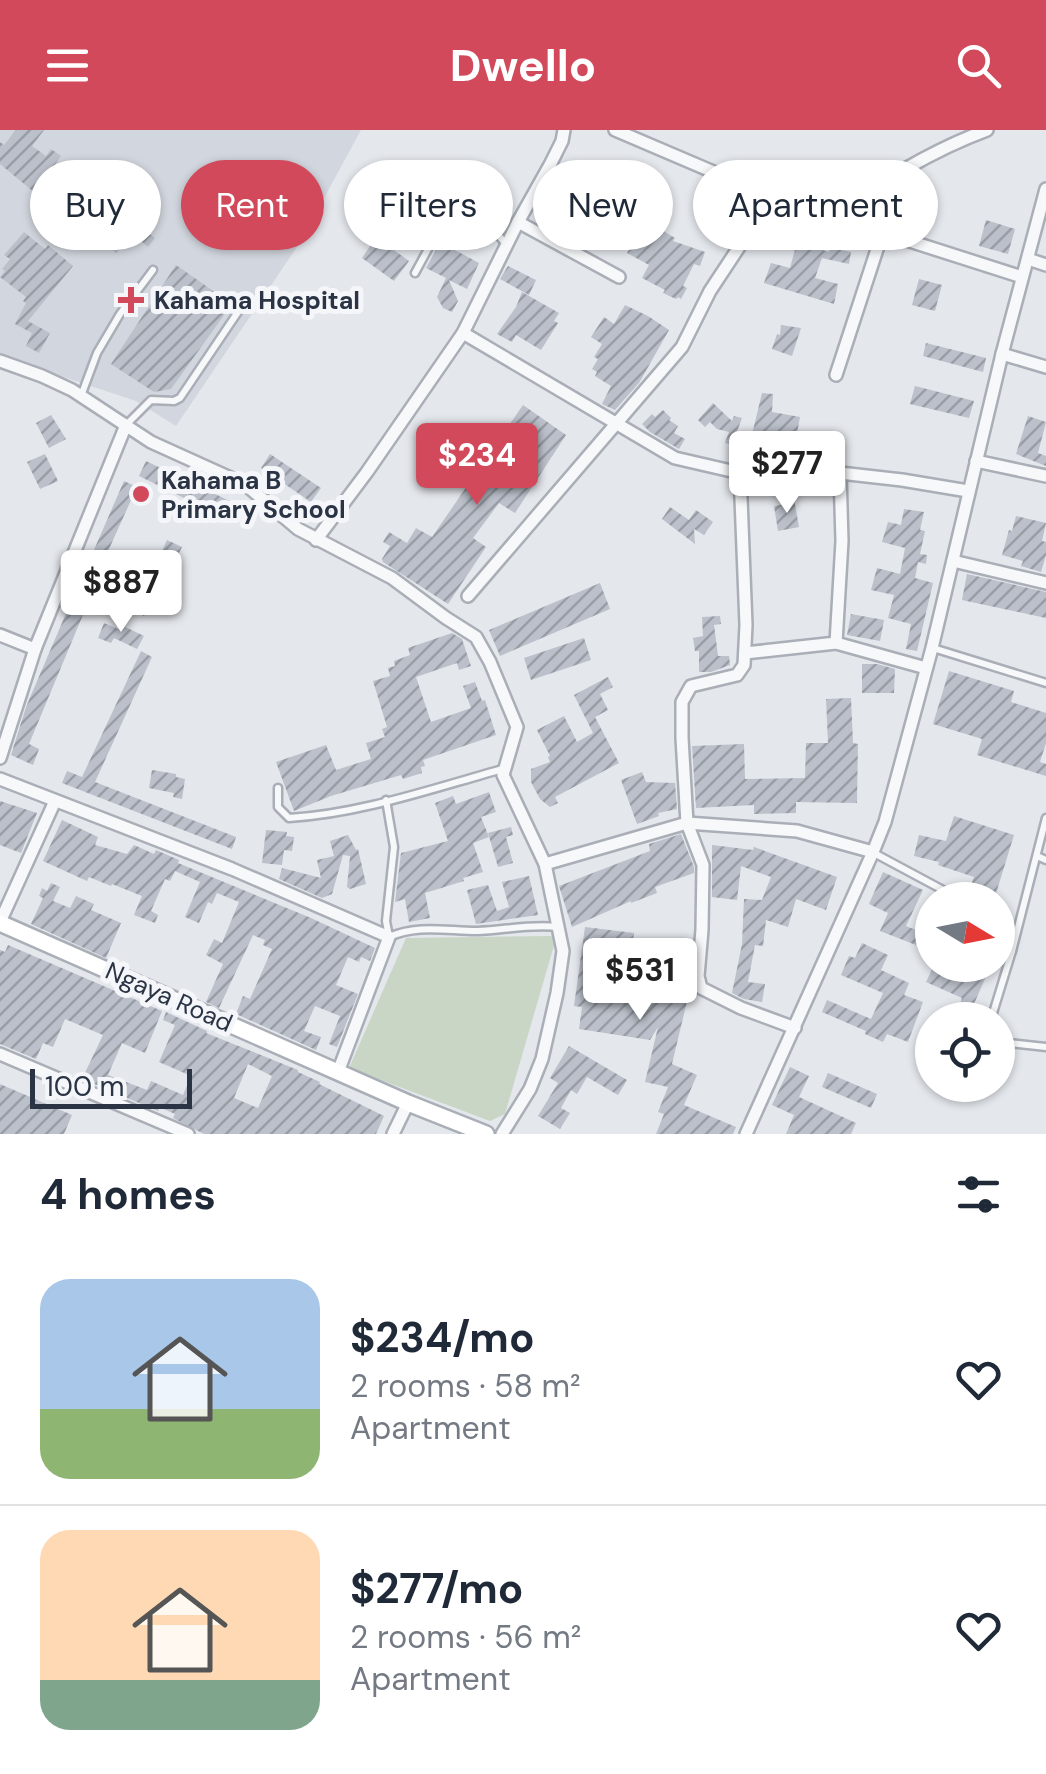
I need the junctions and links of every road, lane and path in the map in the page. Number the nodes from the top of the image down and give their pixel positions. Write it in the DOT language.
graph roads {
  1 [pos="564,130"];
  2 [pos="614,130"];
  3 [pos="987,130"];
  4 [pos="919,160"];
  5 [pos="693,164"];
  6 [pos="1046,189"];
  7 [pos="518,222"];
  8 [pos="513,233"];
  9 [pos="427,250"];
  10 [pos="505,250"];
  11 [pos="737,250"];
  12 [pos="877,250"];
  13 [pos="938,250"];
  14 [pos="1028,259"];
  15 [pos="1046,265"];
  16 [pos="153,270"];
  17 [pos="415,272"];
  18 [pos="1022,277"];
  19 [pos="619,278"];
  20 [pos="242,306"];
  21 [pos="463,333"];
  22 [pos="1002,354"];
  23 [pos="0,360"];
  24 [pos="1046,366"];
  25 [pos="836,375"];
  26 [pos="81,396"];
  27 [pos="617,424"];
  28 [pos="126,425"];
  29 [pos="976,461"];
  30 [pos="740,473"];
  31 [pos="840,473"];
  32 [pos="1046,476"];
  33 [pos="968,491"];
  34 [pos="316,540"];
  35 [pos="952,561"];
  36 [pos="1046,583"];
  37 [pos="468,596"];
  38 [pos="0,634"];
  39 [pos="836,644"];
  40 [pos="932,648"];
  41 [pos="35,649"];
  42 [pos="745,653"];
  43 [pos="926,668"];
  44 [pos="1046,684"];
  45 [pos="0,758"];
  46 [pos="504,769"];
  47 [pos="0,779"];
  48 [pos="278,788"];
  49 [pos="386,800"];
  50 [pos="55,801"];
  51 [pos="1046,818"];
  52 [pos="688,823"];
  53 [pos="873,852"];
  54 [pos="1037,856"];
  55 [pos="1046,860"];
  56 [pos="545,864"];
  57 [pos="928,882"];
  58 [pos="0,922"];
  59 [pos="559,927"];
  60 [pos="389,937"];
  61 [pos="1015,940"];
  62 [pos="795,1028"];
  63 [pos="1015,1043"];
  64 [pos="1046,1047"];
  65 [pos="0,1054"];
  66 [pos="338,1072"];
  67 [pos="408,1103"];
  68 [pos="188,1134"];
  69 [pos="393,1134"];
  70 [pos="486,1134"];
  71 [pos="502,1134"];
  72 [pos="746,1134"];
  1 -- 7 [label="street"];
  2 -- 5 [label="street"];
  3 -- 4 [label="street"];
  6 -- 14 [label="street"];
  7 -- 8 [label="street"];
  7 -- 19 [label="street"];
  9 -- 17 [label="lane"];
  10 -- 21 [label="street"];
  11 -- 27 [label="street"];
  12 -- 25 [label="street"];
  13 -- 18 [label="street"];
  14 -- 15 [label="street"];
  14 -- 18 [label="street"];
  16 -- 26 [label="lane"];
  18 -- 22 [label="street"];
  20 -- 28 [label="lane"];
  21 -- 27 [label="street"];
  21 -- 34 [label="street"];
  22 -- 24 [label="street"];
  22 -- 29 [label="street"];
  23 -- 26 [label="street"];
  26 -- 28 [label="street"];
  27 -- 30 [label="street"];
  27 -- 37 [label="street"];
  28 -- 34 [label="street"];
  28 -- 41 [label="street"];
  29 -- 32 [label="street"];
  29 -- 33 [label="street"];
  30 -- 31 [label="street"];
  30 -- 42 [label="street"];
  31 -- 33 [label="street"];
  31 -- 39 [label="street"];
  33 -- 35 [label="street"];
  34 -- 46 [label="street"];
  35 -- 36 [label="street"];
  35 -- 40 [label="street"];
  38 -- 41 [label="street"];
  39 -- 42 [label="street"];
  39 -- 43 [label="street"];
  40 -- 43 [label="street"];
  40 -- 44 [label="lane"];
  41 -- 45 [label="street"];
  42 -- 52 [label="street"];
  43 -- 53 [label="street"];
  46 -- 49 [label="lane"];
  46 -- 56 [label="street"];
  47 -- 50 [label="street"];
  48 -- 49 [label="lane"];
  49 -- 60 [label="lane"];
  50 -- 58 [label="street"];
  50 -- 60 [label="street"];
  51 -- 54 [label="lane"];
  52 -- 53 [label="street"];
  52 -- 56 [label="street"];
  52 -- 62 [label="street"];
  53 -- 57 [label="lane"];
  53 -- 62 [label="street"];
  54 -- 55 [label="lane"];
  54 -- 61 [label="lane"];
  56 -- 59 [label="street"];
  58 -- 66 [label="street, Ngaya Road"];
  59 -- 60 [label="lane"];
  59 -- 71 [label="street"];
  60 -- 66 [label="street"];
  62 -- 72 [label="street"];
  63 -- 64 [label="lane"];
  65 -- 68 [label="street"];
  66 -- 67 [label="street, Ngaya Road"];
  67 -- 69 [label="street"];
  67 -- 70 [label="street, Ngaya Road"];
}
